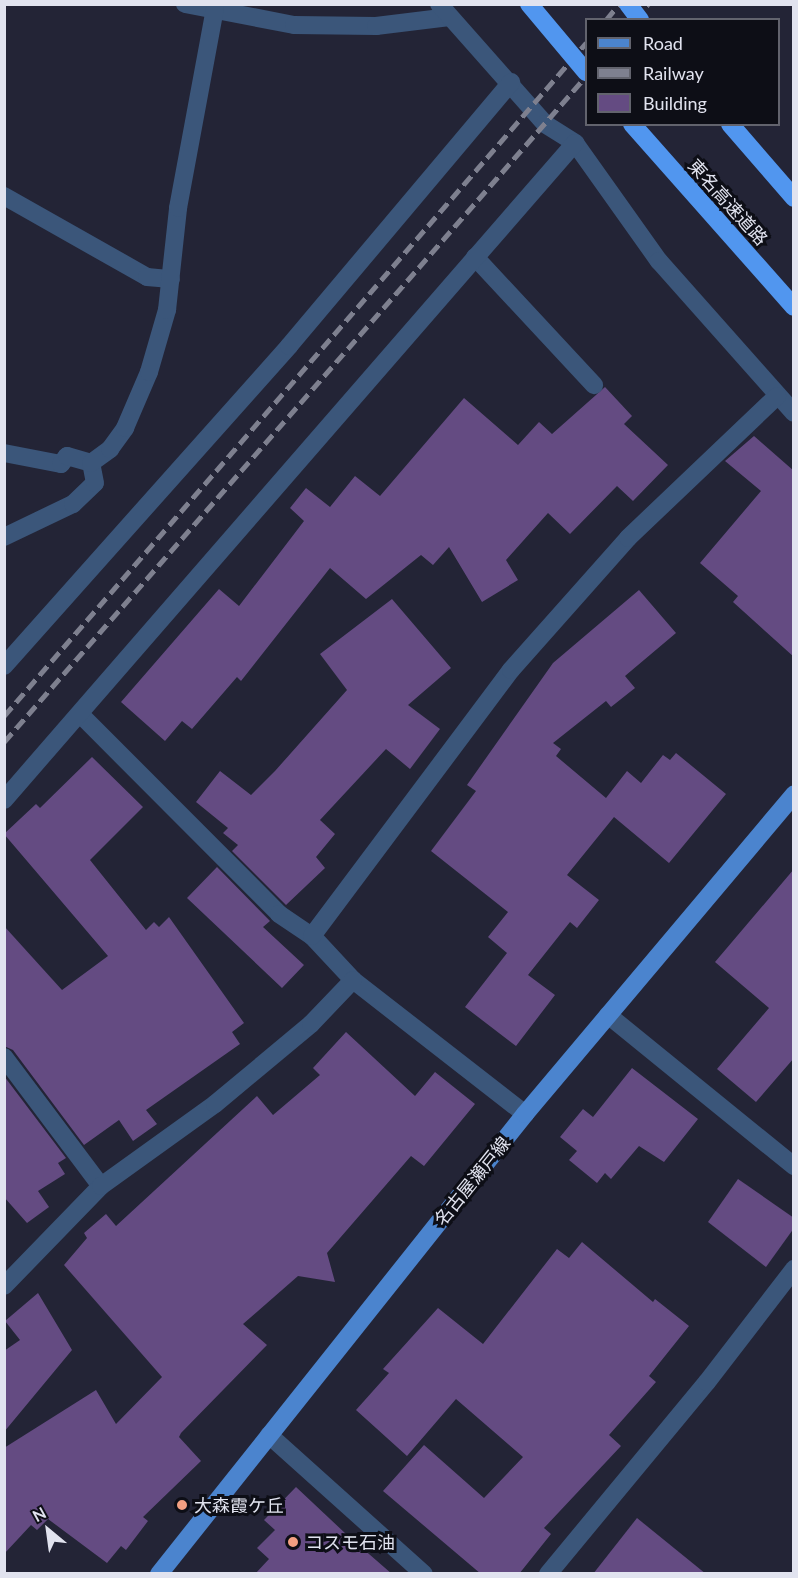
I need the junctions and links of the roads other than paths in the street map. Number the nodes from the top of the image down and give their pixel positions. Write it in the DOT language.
graph roads {
  1 [pos="185,4"];
  2 [pos="529,4"];
  3 [pos="628,4"];
  4 [pos="215,9"];
  5 [pos="444,11"];
  6 [pos="638,18"];
  7 [pos="585,71"];
  8 [pos="511,82"];
  9 [pos="634,126"];
  10 [pos="732,126"];
  11 [pos="574,143"];
  12 [pos="4,196"];
  13 [pos="794,198"];
  14 [pos="475,257"];
  15 [pos="171,279"];
  16 [pos="794,307"];
  17 [pos="594,385"];
  18 [pos="777,396"];
  19 [pos="794,413"];
  20 [pos="4,453"];
  21 [pos="92,463"];
  22 [pos="4,537"];
  23 [pos="6,659"];
  24 [pos="80,714"];
  25 [pos="794,794"];
  26 [pos="4,800"];
  27 [pos="312,936"];
  28 [pos="353,980"];
  29 [pos="608,1015"];
  30 [pos="4,1057"];
  31 [pos="525,1114"];
  32 [pos="794,1166"];
  33 [pos="101,1186"];
  34 [pos="794,1269"];
  35 [pos="5,1284"];
  36 [pos="269,1435"];
  37 [pos="159,1574"];
  38 [pos="424,1574"];
  39 [pos="548,1574"];
  1 -- 4 [label="street"];
  2 -- 7 [label="highway, bridge"];
  3 -- 6 [label="highway, bridge"];
  4 -- 5 [label="street"];
  4 -- 15 [label="street"];
  5 -- 8 [label="street"];
  8 -- 11 [label="street"];
  8 -- 23 [label="street"];
  9 -- 16 [label="highway, 東名高速道路"];
  10 -- 13 [label="highway"];
  11 -- 14 [label="street"];
  11 -- 18 [label="street"];
  12 -- 15 [label="street"];
  14 -- 17 [label="street"];
  14 -- 24 [label="street"];
  15 -- 21 [label="street"];
  18 -- 19 [label="street"];
  18 -- 27 [label="street"];
  20 -- 21 [label="street"];
  21 -- 22 [label="street"];
  24 -- 26 [label="street"];
  24 -- 27 [label="street"];
  25 -- 29 [label="main road, 名古屋瀬戸線"];
  27 -- 28 [label="street"];
  28 -- 31 [label="street"];
  28 -- 33 [label="street"];
  29 -- 31 [label="main road, 名古屋瀬戸線"];
  29 -- 32 [label="street"];
  30 -- 33 [label="street"];
  31 -- 36 [label="main road, 名古屋瀬戸線"];
  33 -- 35 [label="street"];
  34 -- 39 [label="street"];
  36 -- 37 [label="main road, 名古屋瀬戸線"];
  36 -- 38 [label="street"];
}
